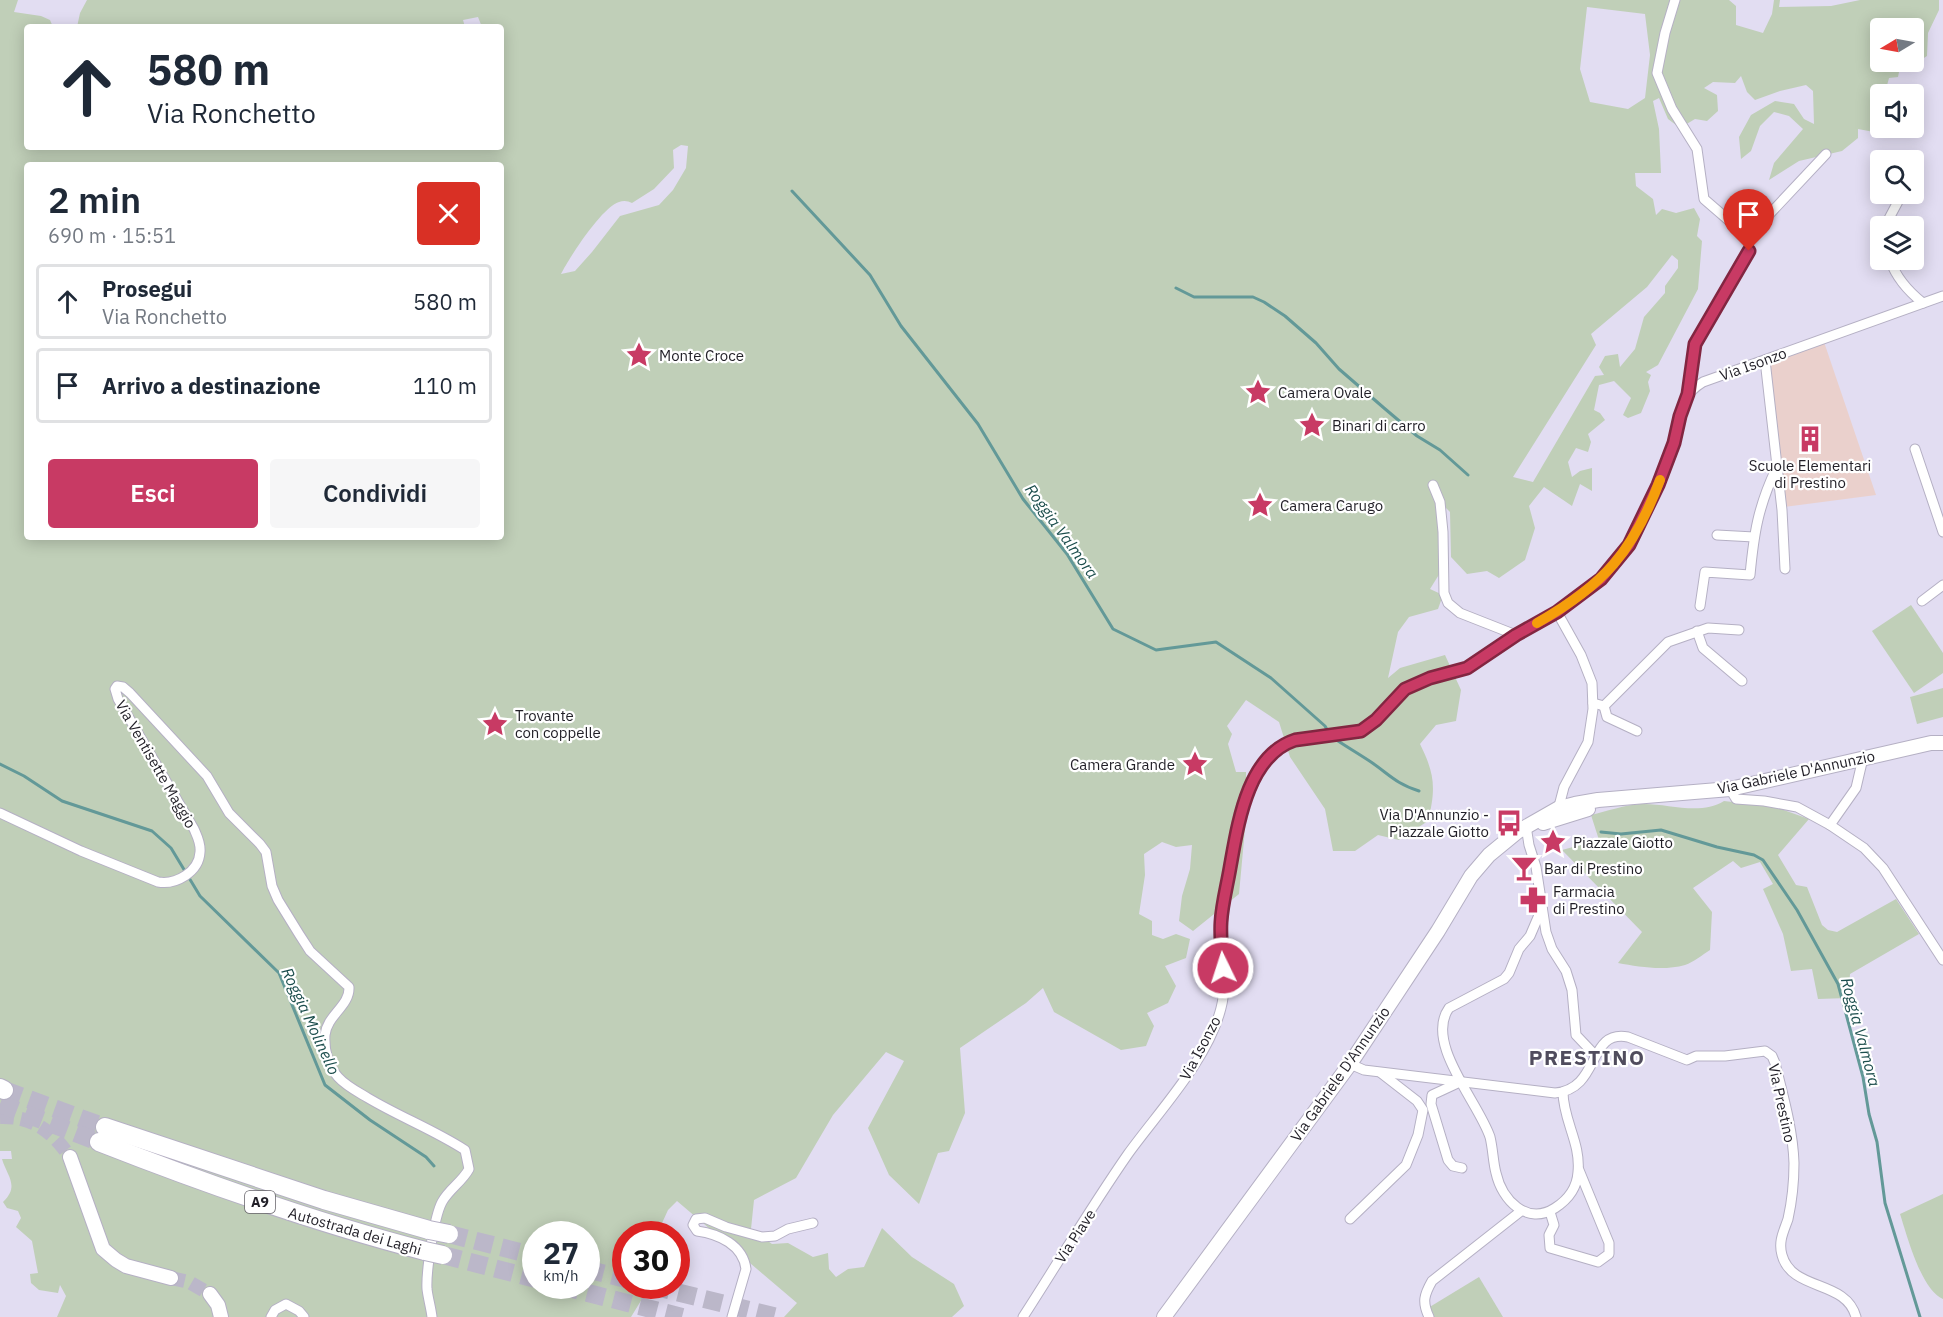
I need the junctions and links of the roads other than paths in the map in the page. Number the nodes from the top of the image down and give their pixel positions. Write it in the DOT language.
graph roads {
  1 [pos="1675,0"];
  2 [pos="1826,154"];
  3 [pos="1748,237"];
  4 [pos="1894,270"];
  5 [pos="1943,296"];
  6 [pos="1923,303"];
  7 [pos="1765,360"];
  8 [pos="1688,394"];
  9 [pos="1915,449"];
  10 [pos="1777,467"];
  11 [pos="1433,485"];
  12 [pos="1943,532"];
  13 [pos="1717,535"];
  14 [pos="1754,537"];
  15 [pos="1785,569"];
  16 [pos="1943,585"];
  17 [pos="1922,601"];
  18 [pos="1700,606"];
  19 [pos="1557,612"];
  20 [pos="1739,630"];
  21 [pos="1697,631"];
  22 [pos="1516,635"];
  23 [pos="1742,681"];
  24 [pos="1593,704"];
  25 [pos="1604,706"];
  26 [pos="1637,731"];
  27 [pos="1943,742"];
  28 [pos="1863,758"];
  29 [pos="1730,789"];
  30 [pos="1564,790"];
  31 [pos="1612,799"];
  32 [pos="1575,804"];
  33 [pos="1560,808"];
  34 [pos="0,813"];
  35 [pos="1544,820"];
  36 [pos="1830,825"];
  37 [pos="1524,829"];
  38 [pos="1542,908"];
  39 [pos="1943,960"];
  40 [pos="1595,1055"];
  41 [pos="1350,1064"];
  42 [pos="1379,1072"];
  43 [pos="1460,1082"];
  44 [pos="1563,1092"];
  45 [pos="1127,1155"];
  46 [pos="70,1157"];
  47 [pos="1462,1168"];
  48 [pos="1579,1169"];
  49 [pos="1521,1211"];
  50 [pos="1550,1212"];
  51 [pos="1350,1219"];
  52 [pos="813,1223"];
  53 [pos="448,1234"];
  54 [pos="443,1255"];
  55 [pos="171,1278"];
  56 [pos="210,1294"];
  57 [pos="221,1317"];
  58 [pos="271,1317"];
  59 [pos="304,1317"];
  60 [pos="432,1317"];
  61 [pos="732,1317"];
  62 [pos="1023,1317"];
  63 [pos="1164,1317"];
  64 [pos="1429,1317"];
  65 [pos="1856,1317"];
  1 -- 3 [label="street"];
  2 -- 3 [label="street"];
  3 -- 8 [label="street"];
  4 -- 6 [label="street"];
  5 -- 6 [label="street, Via Isonzo"];
  6 -- 7 [label="street, Via Isonzo"];
  7 -- 8 [label="street, Via Isonzo"];
  7 -- 10 [label="street"];
  8 -- 19 [label="street, Via Isonzo"];
  9 -- 12 [label="street"];
  10 -- 14 [label="street"];
  10 -- 15 [label="street"];
  11 -- 22 [label="street"];
  13 -- 14 [label="street"];
  14 -- 18 [label="street"];
  16 -- 17 [label="street"];
  19 -- 22 [label="street, Via Isonzo"];
  19 -- 24 [label="street"];
  20 -- 21 [label="street"];
  21 -- 23 [label="street"];
  21 -- 25 [label="street"];
  22 -- 45 [label="street, Via Isonzo"];
  24 -- 25 [label="street"];
  24 -- 30 [label="street"];
  25 -- 26 [label="street"];
  27 -- 28 [label="main road, Via Gabriele D'Annunzio"];
  28 -- 29 [label="main road, Via Gabriele D'Annunzio"];
  28 -- 36 [label="street"];
  29 -- 31 [label="main road, Via Gabriele D'Annunzio"];
  29 -- 36 [label="street"];
  30 -- 32 [label="street"];
  30 -- 33 [label="street"];
  30 -- 35 [label="street"];
  31 -- 32 [label="main road, Via Gabriele D'Annunzio"];
  31 -- 35 [label="main road, Via Gabriele D'Annunzio"];
  32 -- 33 [label="main road, Via Gabriele D'Annunzio"];
  33 -- 35 [label="main road, Via Gabriele D'Annunzio"];
  34 -- 60 [label="street, Via Ventisette Maggio"];
  35 -- 37 [label="main road, Via Gabriele D'Annunzio"];
  36 -- 39 [label="street"];
  37 -- 38 [label="street"];
  37 -- 41 [label="main road, Via Gabriele D'Annunzio"];
  38 -- 40 [label="street"];
  38 -- 43 [label="street"];
  40 -- 44 [label="street, Via Prestino"];
  40 -- 65 [label="street, Via Prestino"];
  41 -- 42 [label="street"];
  41 -- 63 [label="main road, Via Gabriele D'Annunzio"];
  42 -- 43 [label="street"];
  42 -- 51 [label="street"];
  43 -- 44 [label="street"];
  43 -- 47 [label="street"];
  43 -- 49 [label="street"];
  44 -- 48 [label="street"];
  45 -- 62 [label="street, Via Piave"];
  46 -- 55 [label="main road"];
  48 -- 50 [label="street"];
  48 -- 50 [label="street"];
  49 -- 50 [label="street"];
  49 -- 64 [label="street"];
  52 -- 61 [label="street"];
  53 -- 54 [label="highway, Autostrada dei Laghi / A9, bridge"];
  56 -- 57 [label="main road"];
  58 -- 59 [label="street"];
}
